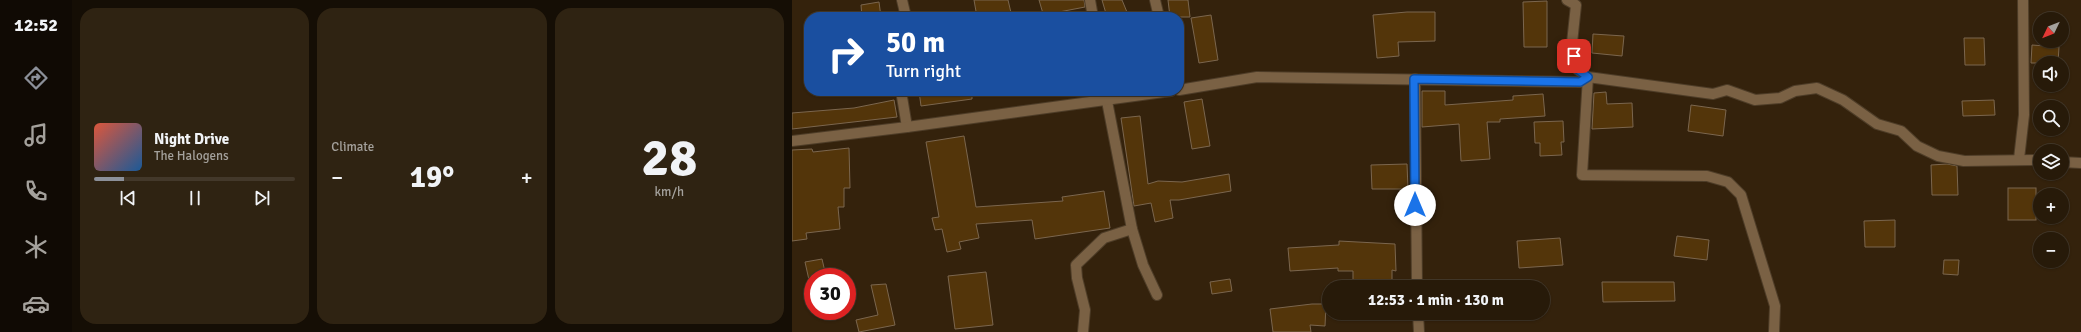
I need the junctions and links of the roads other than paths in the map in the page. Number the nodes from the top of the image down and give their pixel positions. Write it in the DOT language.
graph roads {
  1 [pos="902,0"];
  2 [pos="1090,0"];
  3 [pos="1155,0"];
  4 [pos="1566,0"];
  5 [pos="2023,0"];
  6 [pos="1576,2"];
  7 [pos="905,12"];
  8 [pos="1092,12"];
  9 [pos="1158,12"];
  10 [pos="1588,77"];
  11 [pos="1414,79"];
  12 [pos="1184,89"];
  13 [pos="902,96"];
  14 [pos="1100,96"];
  15 [pos="1106,96"];
  16 [pos="907,128"];
  17 [pos="792,140"];
  18 [pos="2019,159"];
  19 [pos="2033,160"];
  20 [pos="2069,162"];
  21 [pos="2081,163"];
  22 [pos="1132,229"];
  23 [pos="1417,280"];
  24 [pos="1157,295"];
  25 [pos="1418,320"];
  26 [pos="1083,332"];
  27 [pos="1419,332"];
  28 [pos="1774,332"];
  1 -- 7 [label="street"];
  2 -- 8 [label="street"];
  3 -- 9 [label="street"];
  4 -- 6 [label="street"];
  5 -- 18 [label="street"];
  6 -- 10 [label="street"];
  10 -- 11 [label="street"];
  10 -- 18 [label="street"];
  10 -- 28 [label="street"];
  11 -- 12 [label="street"];
  11 -- 23 [label="street"];
  13 -- 16 [label="street"];
  14 -- 16 [label="street"];
  15 -- 22 [label="street"];
  16 -- 17 [label="street"];
  18 -- 19 [label="street"];
  20 -- 21 [label="street"];
  22 -- 24 [label="street"];
  22 -- 26 [label="street"];
  25 -- 27 [label="street"];
}
